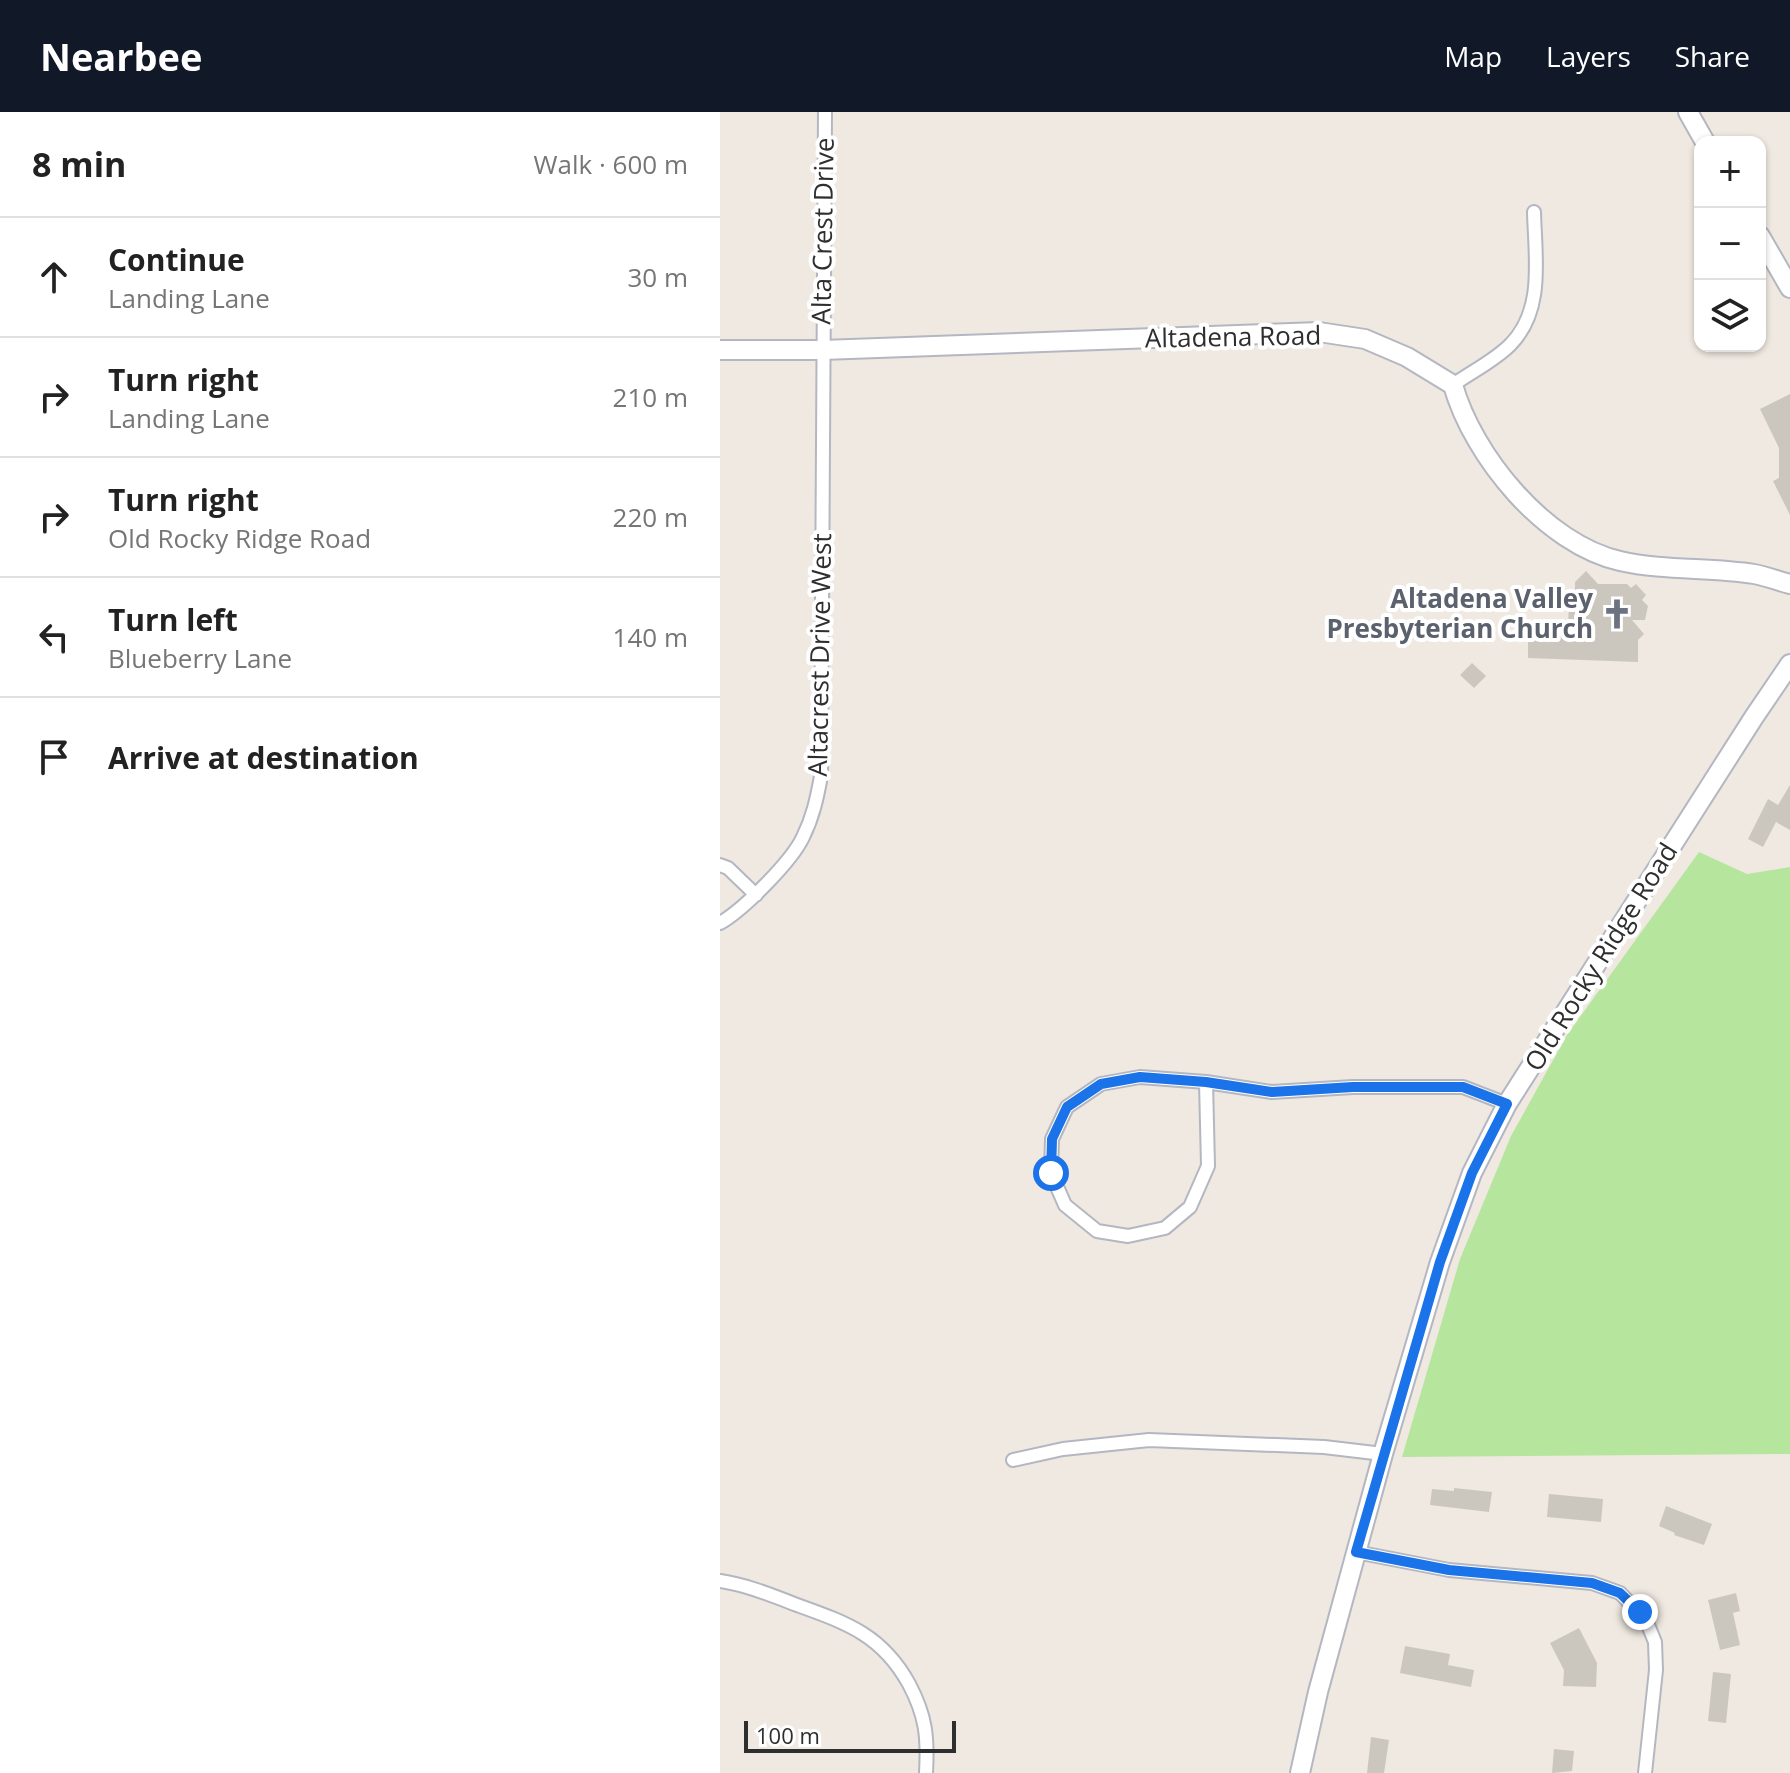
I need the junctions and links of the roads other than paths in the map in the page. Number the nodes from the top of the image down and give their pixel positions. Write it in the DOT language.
graph roads {
  1 [pos="825,112"];
  2 [pos="1688,112"];
  3 [pos="1702,136"];
  4 [pos="1534,212"];
  5 [pos="1766,246"];
  6 [pos="1790,288"];
  7 [pos="720,350"];
  8 [pos="822,350"];
  9 [pos="1453,385"];
  10 [pos="1790,584"];
  11 [pos="1790,664"];
  12 [pos="720,865"];
  13 [pos="756,895"];
  14 [pos="720,923"];
  15 [pos="1206,1082"];
  16 [pos="1507,1104"];
  17 [pos="1383,1454"];
  18 [pos="1013,1460"];
  19 [pos="1356,1552"];
  20 [pos="720,1581"];
  21 [pos="926,1773"];
  22 [pos="1300,1773"];
  23 [pos="1645,1773"];
  1 -- 8 [label="street, Alta Crest Drive"];
  2 -- 3 [label="street"];
  4 -- 9 [label="street"];
  5 -- 6 [label="street"];
  7 -- 8 [label="street, Altadena Road"];
  8 -- 9 [label="street, Altadena Road"];
  8 -- 13 [label="street, Altacrest Drive West"];
  9 -- 10 [label="street"];
  11 -- 16 [label="street, Old Rocky Ridge Road"];
  12 -- 13 [label="street"];
  13 -- 14 [label="street, Altacrest Drive West"];
  15 -- 15 [label="street"];
  15 -- 16 [label="street"];
  16 -- 17 [label="street, Old Rocky Ridge Road"];
  17 -- 18 [label="street"];
  17 -- 19 [label="street, Old Rocky Ridge Road"];
  19 -- 22 [label="street, Old Rocky Ridge Road"];
  19 -- 23 [label="street"];
  20 -- 21 [label="street"];
}
